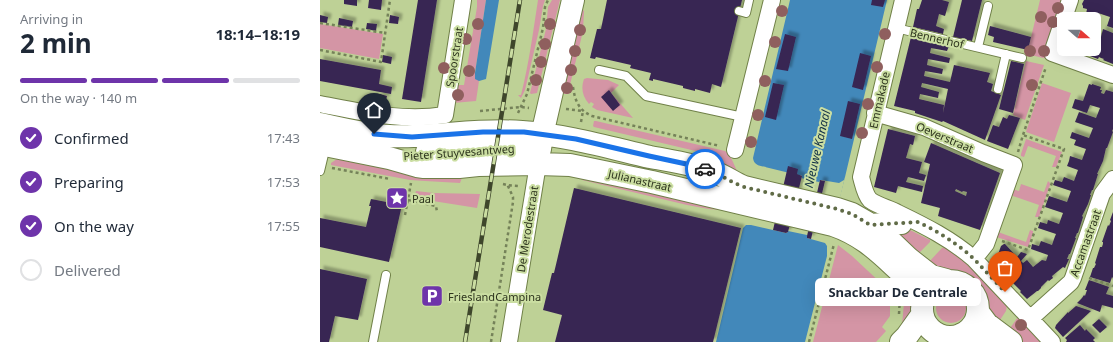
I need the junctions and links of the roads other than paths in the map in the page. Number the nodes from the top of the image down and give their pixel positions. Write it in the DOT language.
graph roads {
  1 [pos="463,0"];
  2 [pos="573,0"];
  3 [pos="749,0"];
  4 [pos="772,0"];
  5 [pos="902,0"];
  6 [pos="1070,0"];
  7 [pos="988,6"];
  8 [pos="739,11"];
  9 [pos="896,28"];
  10 [pos="978,47"];
  11 [pos="1006,54"];
  12 [pos="1022,58"];
  13 [pos="599,70"];
  14 [pos="1113,75"];
  15 [pos="998,89"];
  16 [pos="320,104"];
  17 [pos="875,113"];
  18 [pos="743,117"];
  19 [pos="320,124"];
  20 [pos="542,135"];
  21 [pos="323,145"];
  22 [pos="735,150"];
  23 [pos="389,158"];
  24 [pos="538,164"];
  25 [pos="320,171"];
  26 [pos="1113,179"];
  27 [pos="758,198"];
  28 [pos="910,223"];
  29 [pos="835,225"];
  30 [pos="870,225"];
  31 [pos="974,259"];
  32 [pos="386,275"];
  33 [pos="946,280"];
  34 [pos="923,307"];
  35 [pos="978,312"];
  36 [pos="1031,318"];
  37 [pos="962,334"];
  38 [pos="931,338"];
  39 [pos="372,342"];
  40 [pos="509,342"];
  41 [pos="901,342"];
  42 [pos="984,342"];
  43 [pos="1011,342"];
  44 [pos="1052,342"];
  1 -- 16 [label="street, Spoorstraat"];
  2 -- 20 [label="main road"];
  3 -- 8 [label="lane"];
  4 -- 18 [label="street"];
  5 -- 9 [label="street, Emmakade"];
  6 -- 14 [label="street"];
  7 -- 10 [label="lane, Bennerhof"];
  9 -- 10 [label="lane, Bennerhof"];
  9 -- 17 [label="street, Emmakade"];
  10 -- 11 [label="lane, Bennerhof"];
  11 -- 12 [label="lane, Bennerhof"];
  11 -- 15 [label="lane"];
  13 -- 18 [label="lane"];
  17 -- 28 [label="street, Emmakade"];
  17 -- 31 [label="street, Oeverstraat"];
  18 -- 22 [label="street"];
  19 -- 20 [label="main road, Pieter Stuyvesantweg"];
  20 -- 23 [label="main road, Pieter Stuyvesantweg"];
  20 -- 24 [label="main road"];
  20 -- 27 [label="main road, Julianastraat"];
  21 -- 23 [label="main road, Pieter Stuyvesantweg"];
  21 -- 25 [label="lane"];
  23 -- 24 [label="main road, Pieter Stuyvesantweg"];
  24 -- 27 [label="main road, Julianastraat"];
  24 -- 40 [label="street, De Merodestraat"];
  26 -- 36 [label="street, Accamastraat"];
  27 -- 29 [label="main road, Julianastraat"];
  28 -- 30 [label="main road"];
  28 -- 31 [label="street"];
  29 -- 30 [label="main road"];
  29 -- 34 [label="main road"];
  30 -- 33 [label="main road"];
  31 -- 36 [label="street"];
  32 -- 39 [label="lane"];
  33 -- 34 [label="main road"];
  33 -- 35 [label="main road"];
  34 -- 38 [label="main road"];
  34 -- 41 [label="main road"];
  35 -- 37 [label="main road"];
  35 -- 43 [label="main road"];
  36 -- 44 [label="street"];
  37 -- 38 [label="main road"];
  37 -- 42 [label="main road"];
}
